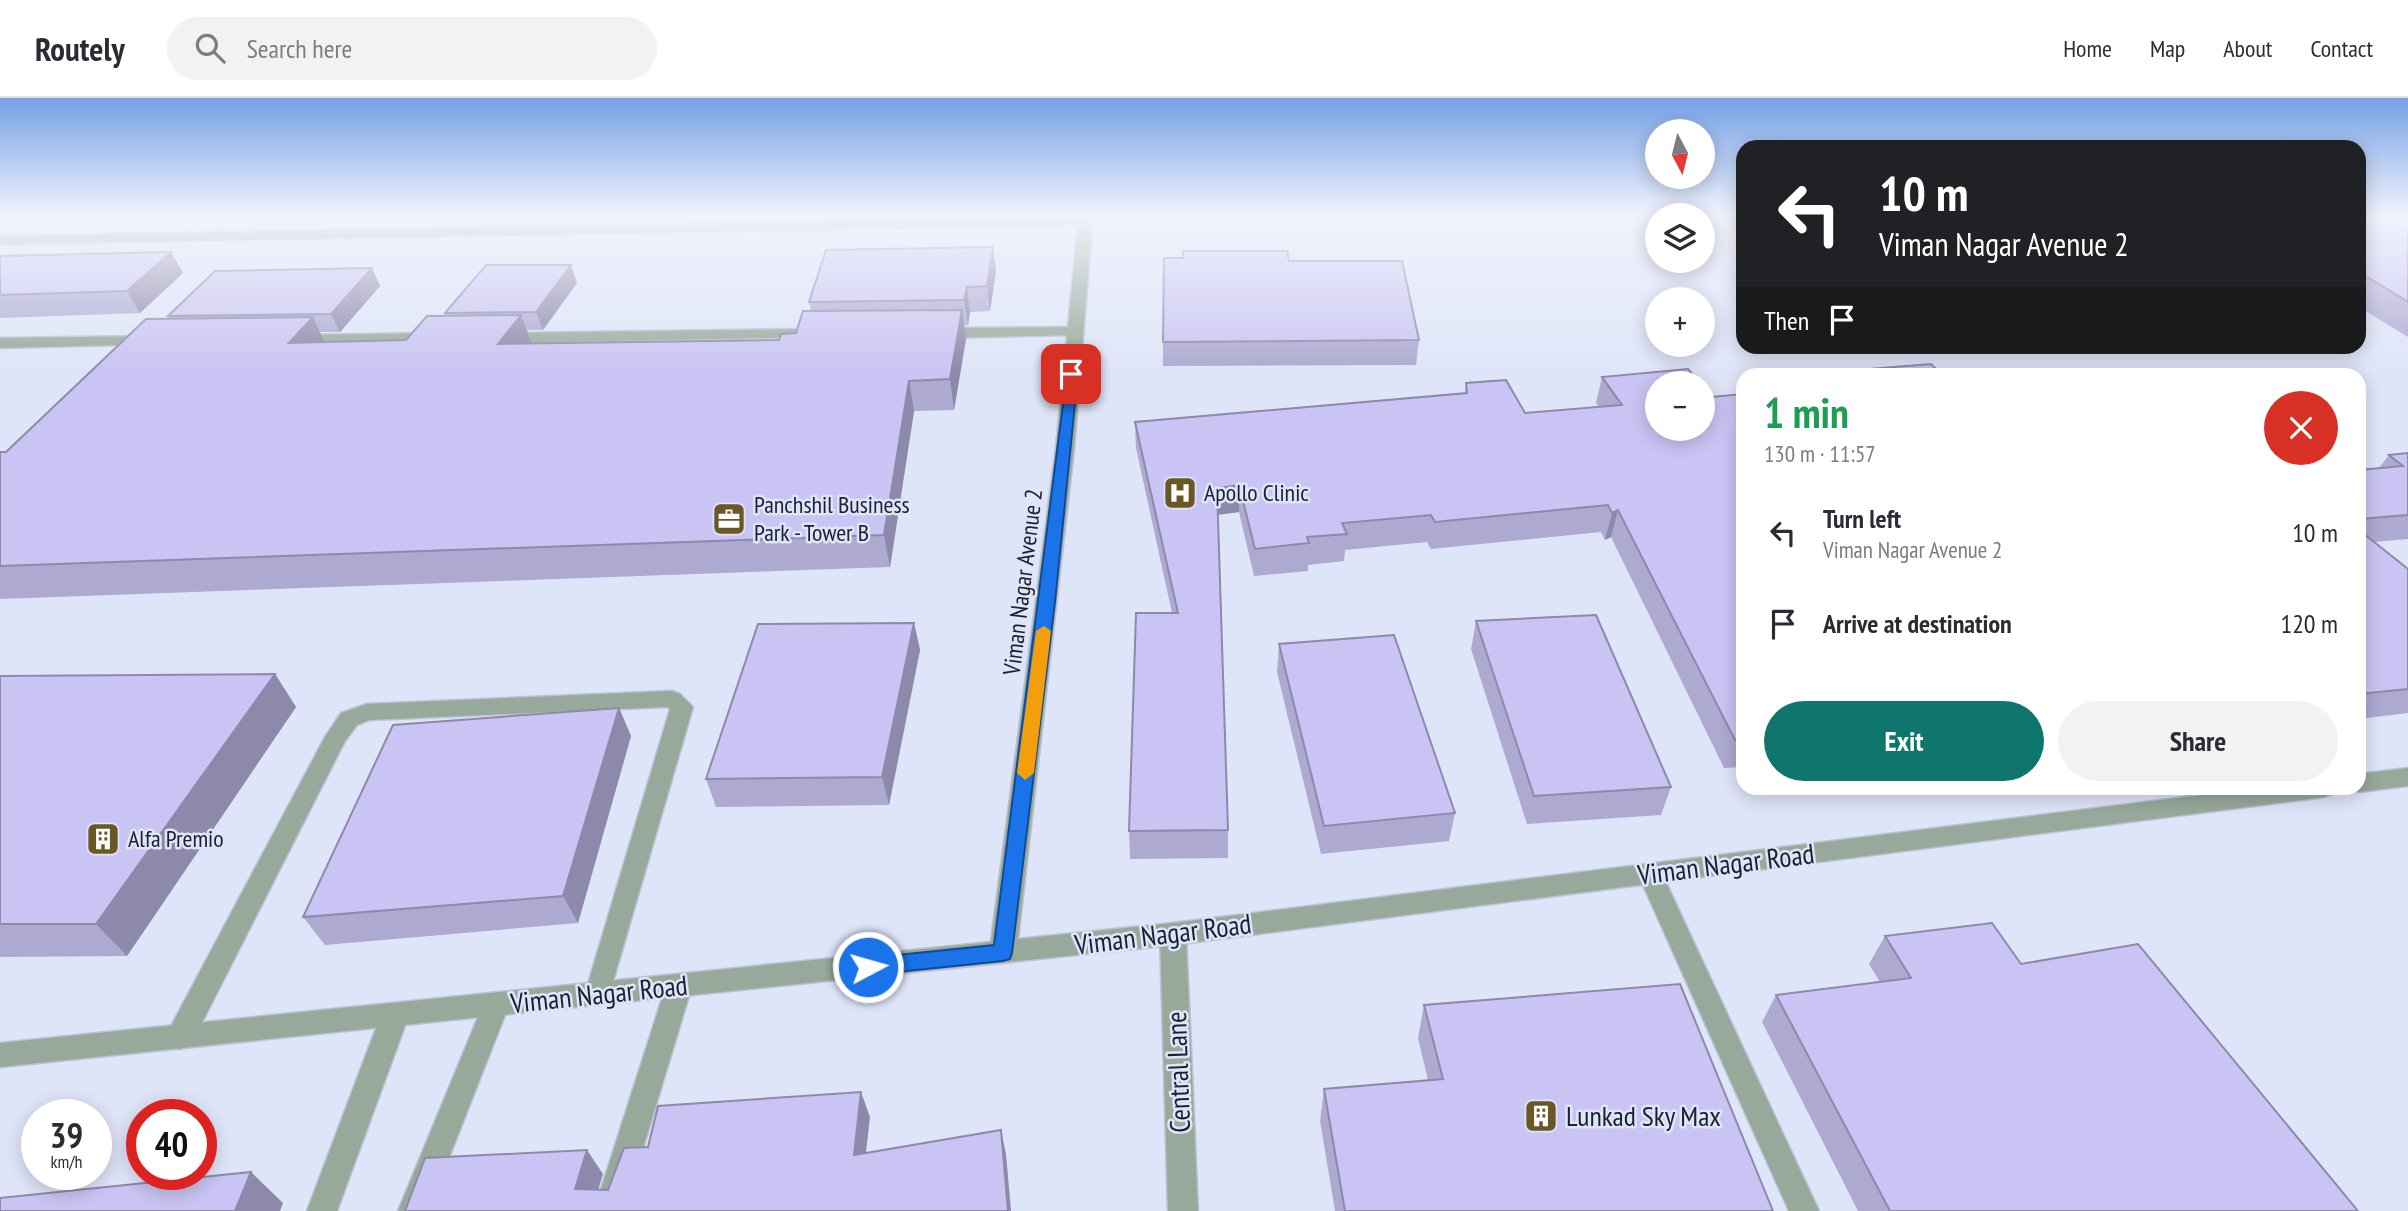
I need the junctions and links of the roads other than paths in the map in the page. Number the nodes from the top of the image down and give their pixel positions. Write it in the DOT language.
graph roads {
  1 [pos="1081,268"];
  2 [pos="1074,332"];
  3 [pos="921,333"];
  4 [pos="823,334"];
  5 [pos="446,338"];
  6 [pos="488,338"];
  7 [pos="279,340"];
  8 [pos="167,341"];
  9 [pos="0,343"];
  10 [pos="2408,777"];
  11 [pos="2366,782"];
  12 [pos="2269,795"];
  13 [pos="1650,874"];
  14 [pos="1173,933"];
  15 [pos="1003,953"];
  16 [pos="679,986"];
  17 [pos="598,994"];
  18 [pos="496,1004"];
  19 [pos="395,1015"];
  20 [pos="180,1037"];
  21 [pos="0,1055"];
  22 [pos="322,1211"];
  23 [pos="413,1211"];
  24 [pos="609,1211"];
  25 [pos="1183,1211"];
  26 [pos="1804,1211"];
  1 -- 2 [label="street, Viman Nagar Avenue 2"];
  2 -- 3 [label="street"];
  2 -- 15 [label="street, Viman Nagar Avenue 2"];
  4 -- 6 [label="street"];
  5 -- 7 [label="street"];
  8 -- 9 [label="street"];
  10 -- 11 [label="street"];
  12 -- 13 [label="street, Viman Nagar Road"];
  13 -- 14 [label="street, Viman Nagar Road"];
  13 -- 26 [label="street"];
  14 -- 15 [label="street, Viman Nagar Road"];
  14 -- 25 [label="street, Central Lane"];
  15 -- 16 [label="street, Viman Nagar Road"];
  16 -- 17 [label="street, Viman Nagar Road"];
  16 -- 24 [label="street"];
  17 -- 18 [label="street, Viman Nagar Road"];
  17 -- 20 [label="street"];
  18 -- 19 [label="street, Viman Nagar Road"];
  18 -- 23 [label="street"];
  19 -- 20 [label="street, Viman Nagar Road"];
  19 -- 22 [label="street"];
  20 -- 21 [label="street, Viman Nagar Road"];
}
